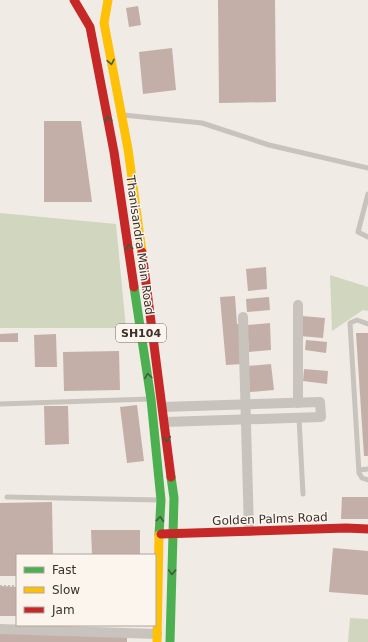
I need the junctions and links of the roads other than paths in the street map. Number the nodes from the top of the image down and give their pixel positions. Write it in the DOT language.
graph roads {
  1 [pos="74,0"];
  2 [pos="85,0"];
  3 [pos="101,0"];
  4 [pos="108,0"];
  5 [pos="104,23"];
  6 [pos="90,27"];
  7 [pos="122,115"];
  8 [pos="368,168"];
  9 [pos="368,194"];
  10 [pos="368,237"];
  11 [pos="298,305"];
  12 [pos="243,317"];
  13 [pos="368,324"];
  14 [pos="151,399"];
  15 [pos="298,403"];
  16 [pos="0,404"];
  17 [pos="246,404"];
  18 [pos="163,407"];
  19 [pos="299,418"];
  20 [pos="246,419"];
  21 [pos="165,422"];
  22 [pos="368,469"];
  23 [pos="360,470"];
  24 [pos="368,480"];
  25 [pos="303,494"];
  26 [pos="7,497"];
  27 [pos="161,500"];
  28 [pos="368,529"];
  29 [pos="249,531"];
  30 [pos="173,533"];
  31 [pos="159,534"];
  32 [pos="0,629"];
  33 [pos="157,638"];
  34 [pos="170,642"];
  1 -- 6 [label="main road, Thanisandra Main Road / SH104"];
  2 -- 6 [label="main road, SH104"];
  3 -- 5 [label="main road, SH104"];
  4 -- 5 [label="main road, Thanisandra Main Road / SH104"];
  5 -- 7 [label="main road, Thanisandra Main Road / SH104, one-way"];
  14 -- 6 [label="main road, Thanisandra Main Road / SH104, one-way"];
  7 -- 8 [label="lane"];
  7 -- 18 [label="main road, Thanisandra Main Road / SH104"];
  9 -- 10 [label="lane"];
  11 -- 15 [label="street"];
  12 -- 17 [label="street"];
  13 -- 23 [label="lane"];
  14 -- 16 [label="lane"];
  14 -- 27 [label="main road, Thanisandra Main Road / SH104"];
  15 -- 17 [label="street"];
  15 -- 19 [label="street"];
  17 -- 18 [label="street"];
  17 -- 20 [label="street"];
  18 -- 21 [label="main road, Thanisandra Main Road / SH104"];
  19 -- 20 [label="street"];
  19 -- 25 [label="lane"];
  20 -- 21 [label="street"];
  20 -- 29 [label="street"];
  21 -- 30 [label="main road, Thanisandra Main Road / SH104, one-way"];
  22 -- 23 [label="lane"];
  23 -- 24 [label="lane"];
  26 -- 27 [label="lane"];
  31 -- 27 [label="main road, Thanisandra Main Road / SH104, one-way"];
  28 -- 29 [label="main road, Golden Palms Road"];
  29 -- 30 [label="main road, Golden Palms Road"];
  30 -- 31 [label="main road, Golden Palms Road"];
  30 -- 34 [label="main road, Thanisandra Main Road / SH104, one-way"];
  31 -- 33 [label="main road, Thanisandra Main Road / SH104"];
  32 -- 33 [label="street"];
}
